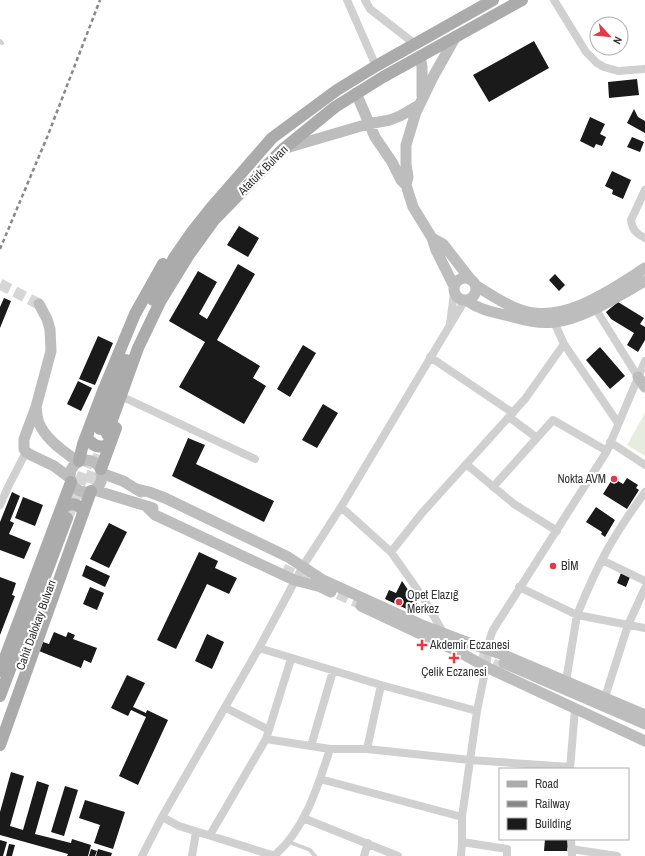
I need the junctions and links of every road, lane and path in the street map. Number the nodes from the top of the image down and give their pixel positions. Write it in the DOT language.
graph roads {
  1 [pos="347,0"];
  2 [pos="365,0"];
  3 [pos="493,0"];
  4 [pos="522,0"];
  5 [pos="554,0"];
  6 [pos="456,36"];
  7 [pos="415,44"];
  8 [pos="420,56"];
  9 [pos="376,66"];
  10 [pos="645,70"];
  11 [pos="356,93"];
  12 [pos="420,102"];
  13 [pos="368,124"];
  14 [pos="282,150"];
  15 [pos="406,185"];
  16 [pos="644,192"];
  17 [pos="432,238"];
  18 [pos="645,238"];
  19 [pos="645,268"];
  20 [pos="645,281"];
  21 [pos="473,283"];
  22 [pos="454,290"];
  23 [pos="466,300"];
  24 [pos="39,304"];
  25 [pos="595,308"];
  26 [pos="554,322"];
  27 [pos="449,326"];
  28 [pos="564,344"];
  29 [pos="430,357"];
  30 [pos="645,361"];
  31 [pos="638,377"];
  32 [pos="645,387"];
  33 [pos="127,399"];
  34 [pos="36,407"];
  35 [pos="511,415"];
  36 [pos="618,423"];
  37 [pos="103,431"];
  38 [pos="537,438"];
  39 [pos="610,442"];
  40 [pos="607,451"];
  41 [pos="26,452"];
  42 [pos="255,459"];
  43 [pos="78,462"];
  44 [pos="466,464"];
  45 [pos="645,465"];
  46 [pos="101,471"];
  47 [pos="70,480"];
  48 [pos="493,487"];
  49 [pos="137,489"];
  50 [pos="93,491"];
  51 [pos="645,492"];
  52 [pos="0,505"];
  53 [pos="146,506"];
  54 [pos="341,507"];
  55 [pos="71,518"];
  56 [pos="557,531"];
  57 [pos="391,552"];
  58 [pos="602,560"];
  59 [pos="303,566"];
  60 [pos="294,580"];
  61 [pos="645,581"];
  62 [pos="519,587"];
  63 [pos="645,588"];
  64 [pos="577,615"];
  65 [pos="628,625"];
  66 [pos="645,628"];
  67 [pos="444,634"];
  68 [pos="259,648"];
  69 [pos="488,650"];
  70 [pos="291,659"];
  71 [pos="486,667"];
  72 [pos="0,671"];
  73 [pos="333,671"];
  74 [pos="566,681"];
  75 [pos="381,686"];
  76 [pos="0,696"];
  77 [pos="605,698"];
  78 [pos="226,708"];
  79 [pos="575,709"];
  80 [pos="477,711"];
  81 [pos="645,715"];
  82 [pos="645,724"];
  83 [pos="0,729"];
  84 [pos="269,730"];
  85 [pos="645,732"];
  86 [pos="266,739"];
  87 [pos="645,741"];
  88 [pos="0,745"];
  89 [pos="311,746"];
  90 [pos="330,749"];
  91 [pos="367,750"];
  92 [pos="470,760"];
  93 [pos="570,768"];
  94 [pos="320,779"];
  95 [pos="162,817"];
  96 [pos="462,817"];
  97 [pos="303,818"];
  98 [pos="196,832"];
  99 [pos="210,835"];
  100 [pos="571,840"];
  101 [pos="289,842"];
  102 [pos="462,842"];
  103 [pos="368,843"];
  104 [pos="572,852"];
  105 [pos="142,856"];
  106 [pos="192,856"];
  107 [pos="275,856"];
  108 [pos="316,856"];
  109 [pos="364,856"];
  110 [pos="398,856"];
  111 [pos="461,856"];
  112 [pos="508,856"];
  113 [pos="617,856"];
  1 -- 9 [label="street"];
  2 -- 7 [label="street"];
  3 -- 7 [label="main road, Atatürk Bulvarı"];
  4 -- 6 [label="main road, Atatürk Bulvarı"];
  5 -- 10 [label="street"];
  6 -- 8 [label="main road, Atatürk Bulvarı"];
  6 -- 12 [label="main road"];
  7 -- 9 [label="main road, Atatürk Bulvarı"];
  8 -- 11 [label="main road, Atatürk Bulvarı"];
  8 -- 12 [label="main road"];
  9 -- 37 [label="main road, Atatürk Bulvarı"];
  11 -- 13 [label="main road"];
  11 -- 14 [label="main road, Atatürk Bulvarı"];
  12 -- 13 [label="main road"];
  12 -- 15 [label="main road"];
  13 -- 14 [label="main road"];
  13 -- 15 [label="main road"];
  14 -- 33 [label="main road"];
  14 -- 37 [label="main road, Atatürk Bulvarı"];
  15 -- 17 [label="main road"];
  16 -- 18 [label="street"];
  17 -- 21 [label="main road"];
  17 -- 22 [label="main road"];
  19 -- 21 [label="main road"];
  20 -- 25 [label="main road"];
  21 -- 22 [label="main road"];
  21 -- 23 [label="main road"];
  22 -- 23 [label="main road"];
  22 -- 27 [label="street"];
  23 -- 26 [label="main road"];
  23 -- 27 [label="street"];
  24 -- 34 [label="main road"];
  25 -- 26 [label="main road"];
  25 -- 31 [label="street"];
  26 -- 28 [label="street"];
  27 -- 29 [label="street"];
  28 -- 35 [label="street"];
  28 -- 36 [label="street"];
  29 -- 35 [label="street"];
  29 -- 54 [label="street"];
  30 -- 31 [label="street"];
  31 -- 32 [label="main road"];
  31 -- 36 [label="street"];
  33 -- 37 [label="main road"];
  33 -- 42 [label="street"];
  34 -- 41 [label="main road"];
  34 -- 43 [label="main road"];
  35 -- 38 [label="street"];
  35 -- 44 [label="street"];
  36 -- 39 [label="street"];
  37 -- 43 [label="main road"];
  37 -- 46 [label="main road"];
  38 -- 40 [label="street"];
  38 -- 48 [label="street"];
  39 -- 40 [label="street"];
  39 -- 45 [label="street"];
  40 -- 56 [label="street"];
  41 -- 47 [label="main road"];
  41 -- 52 [label="street"];
  43 -- 46 [label="main road"];
  43 -- 47 [label="main road"];
  44 -- 48 [label="street"];
  44 -- 57 [label="street"];
  46 -- 49 [label="main road"];
  46 -- 50 [label="main road"];
  47 -- 50 [label="main road"];
  47 -- 55 [label="main road"];
  48 -- 56 [label="street"];
  49 -- 53 [label="main road"];
  49 -- 59 [label="main road"];
  50 -- 53 [label="main road"];
  50 -- 55 [label="main road"];
  51 -- 58 [label="street"];
  53 -- 60 [label="main road"];
  54 -- 57 [label="street"];
  54 -- 59 [label="street"];
  55 -- 72 [label="main road"];
  55 -- 76 [label="main road, Cahit Dalokay Bulvarı"];
  55 -- 83 [label="main road, Cahit Dalokay Bulvarı"];
  55 -- 88 [label="main road"];
  56 -- 62 [label="street"];
  57 -- 67 [label="street"];
  58 -- 61 [label="street"];
  58 -- 64 [label="street"];
  59 -- 60 [label="street"];
  59 -- 67 [label="main road"];
  60 -- 68 [label="street"];
  60 -- 71 [label="main road"];
  62 -- 64 [label="street"];
  62 -- 69 [label="street"];
  63 -- 65 [label="street"];
  64 -- 65 [label="street"];
  64 -- 74 [label="street"];
  65 -- 66 [label="street"];
  65 -- 77 [label="street"];
  67 -- 69 [label="main road"];
  68 -- 70 [label="street"];
  68 -- 78 [label="street"];
  69 -- 71 [label="street"];
  69 -- 74 [label="main road"];
  70 -- 73 [label="street"];
  70 -- 84 [label="street"];
  71 -- 79 [label="main road"];
  71 -- 80 [label="street"];
  73 -- 75 [label="street"];
  73 -- 89 [label="street"];
  74 -- 77 [label="main road"];
  75 -- 80 [label="street"];
  75 -- 91 [label="street"];
  77 -- 81 [label="main road"];
  78 -- 84 [label="street"];
  78 -- 95 [label="street"];
  79 -- 87 [label="main road"];
  79 -- 93 [label="street"];
  80 -- 92 [label="street"];
  82 -- 85 [label="main road"];
  84 -- 86 [label="street"];
  86 -- 89 [label="street"];
  86 -- 99 [label="street"];
  89 -- 90 [label="street"];
  90 -- 91 [label="street"];
  90 -- 94 [label="street"];
  91 -- 92 [label="street"];
  92 -- 93 [label="street"];
  92 -- 96 [label="street"];
  94 -- 96 [label="street"];
  94 -- 97 [label="street"];
  95 -- 98 [label="street"];
  95 -- 105 [label="street"];
  96 -- 102 [label="street"];
  97 -- 101 [label="street"];
  97 -- 103 [label="street"];
  98 -- 99 [label="street"];
  98 -- 106 [label="street"];
  99 -- 107 [label="street"];
  100 -- 104 [label="street"];
  101 -- 107 [label="street"];
  101 -- 108 [label="lane"];
  102 -- 111 [label="street"];
  102 -- 112 [label="street"];
  103 -- 109 [label="street"];
  103 -- 110 [label="street"];
  104 -- 113 [label="street"];
}
